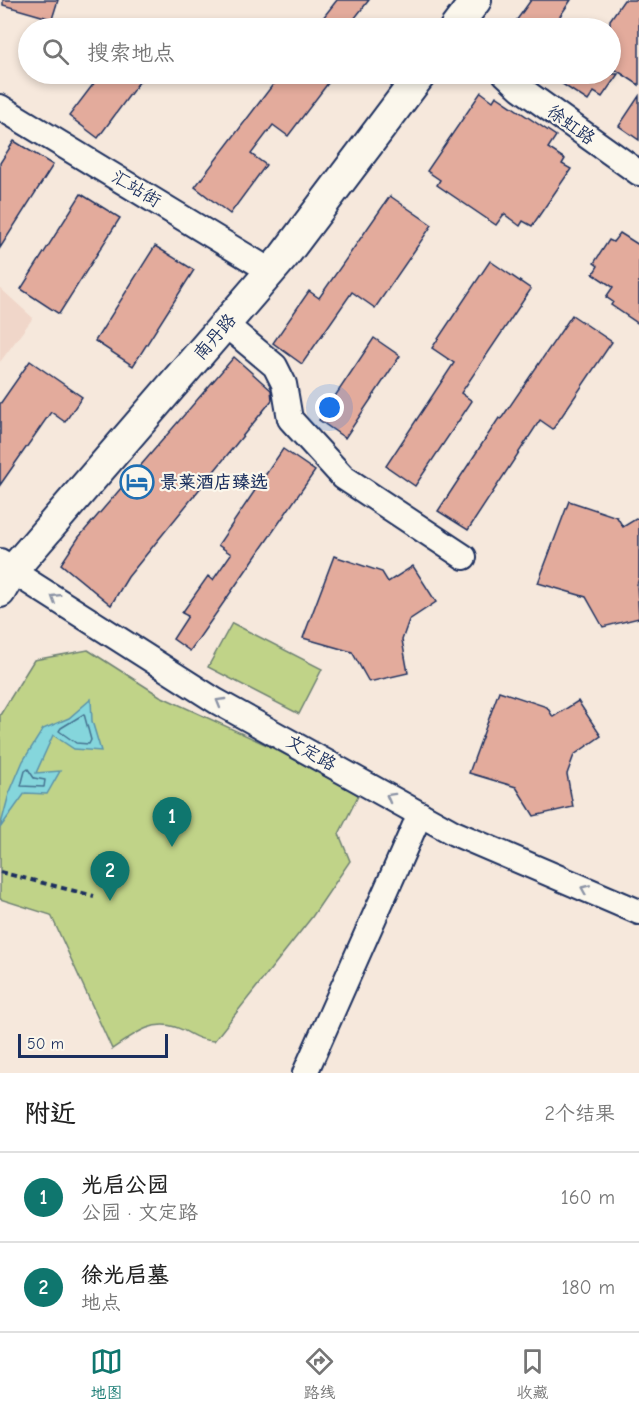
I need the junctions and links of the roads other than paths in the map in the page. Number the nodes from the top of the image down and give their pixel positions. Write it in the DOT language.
graph roads {
  1 [pos="413,84"];
  2 [pos="516,84"];
  3 [pos="0,107"];
  4 [pos="639,173"];
  5 [pos="272,272"];
  6 [pos="226,325"];
  7 [pos="464,557"];
  8 [pos="4,575"];
  9 [pos="420,814"];
  10 [pos="639,912"];
  11 [pos="305,1073"];
  1 -- 5 [label="main road, 南丹路"];
  2 -- 4 [label="street, 徐虹路"];
  3 -- 5 [label="street, 汇站街"];
  5 -- 6 [label="main road, 南丹路"];
  6 -- 7 [label="street"];
  6 -- 8 [label="main road, 南丹路"];
  9 -- 8 [label="street, 文定路, one-way"];
  10 -- 9 [label="street, 文定路, one-way"];
  9 -- 11 [label="street"];
}
